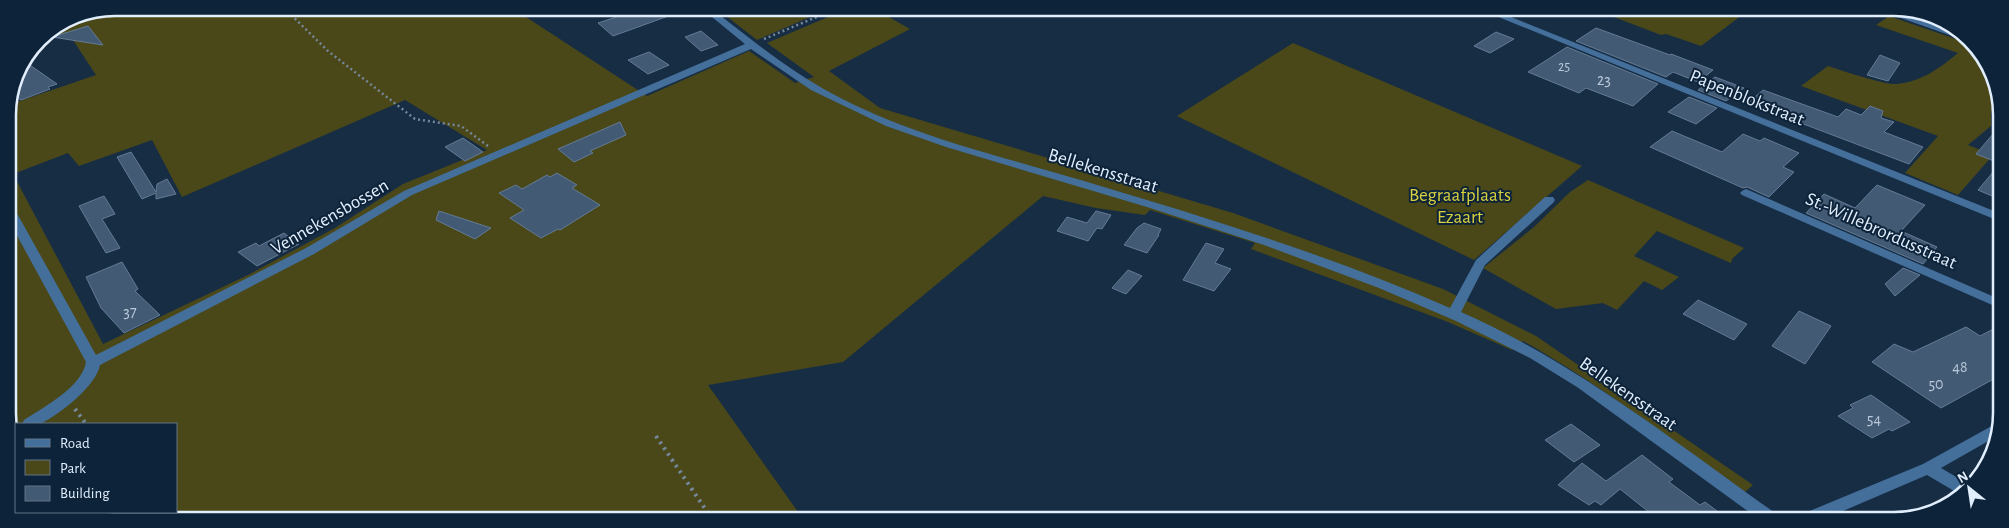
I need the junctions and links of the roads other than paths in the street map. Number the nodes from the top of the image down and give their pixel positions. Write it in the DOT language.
graph roads {
  1 [pos="715,16"];
  2 [pos="1500,16"];
  3 [pos="1901,16"];
  4 [pos="1945,31"];
  5 [pos="752,45"];
  6 [pos="1746,193"];
  7 [pos="1549,200"];
  8 [pos="1993,214"];
  9 [pos="16,222"];
  10 [pos="1993,301"];
  11 [pos="1454,313"];
  12 [pos="93,362"];
  13 [pos="30,423"];
  14 [pos="1991,433"];
  15 [pos="1928,468"];
  16 [pos="1944,478"];
  17 [pos="1761,512"];
  18 [pos="1825,512"];
  1 -- 5 [label="street, Bellekensstraat"];
  2 -- 8 [label="street, Papenblokstraat"];
  3 -- 4 [label="street"];
  5 -- 11 [label="street, Bellekensstraat"];
  5 -- 12 [label="street, Vennekensbossen"];
  6 -- 10 [label="street, St.-Willebrordusstraat"];
  7 -- 11 [label="street"];
  9 -- 12 [label="street"];
  11 -- 17 [label="street, Bellekensstraat"];
  12 -- 13 [label="street"];
  14 -- 15 [label="street"];
  15 -- 16 [label="street"];
  15 -- 18 [label="street"];
}
